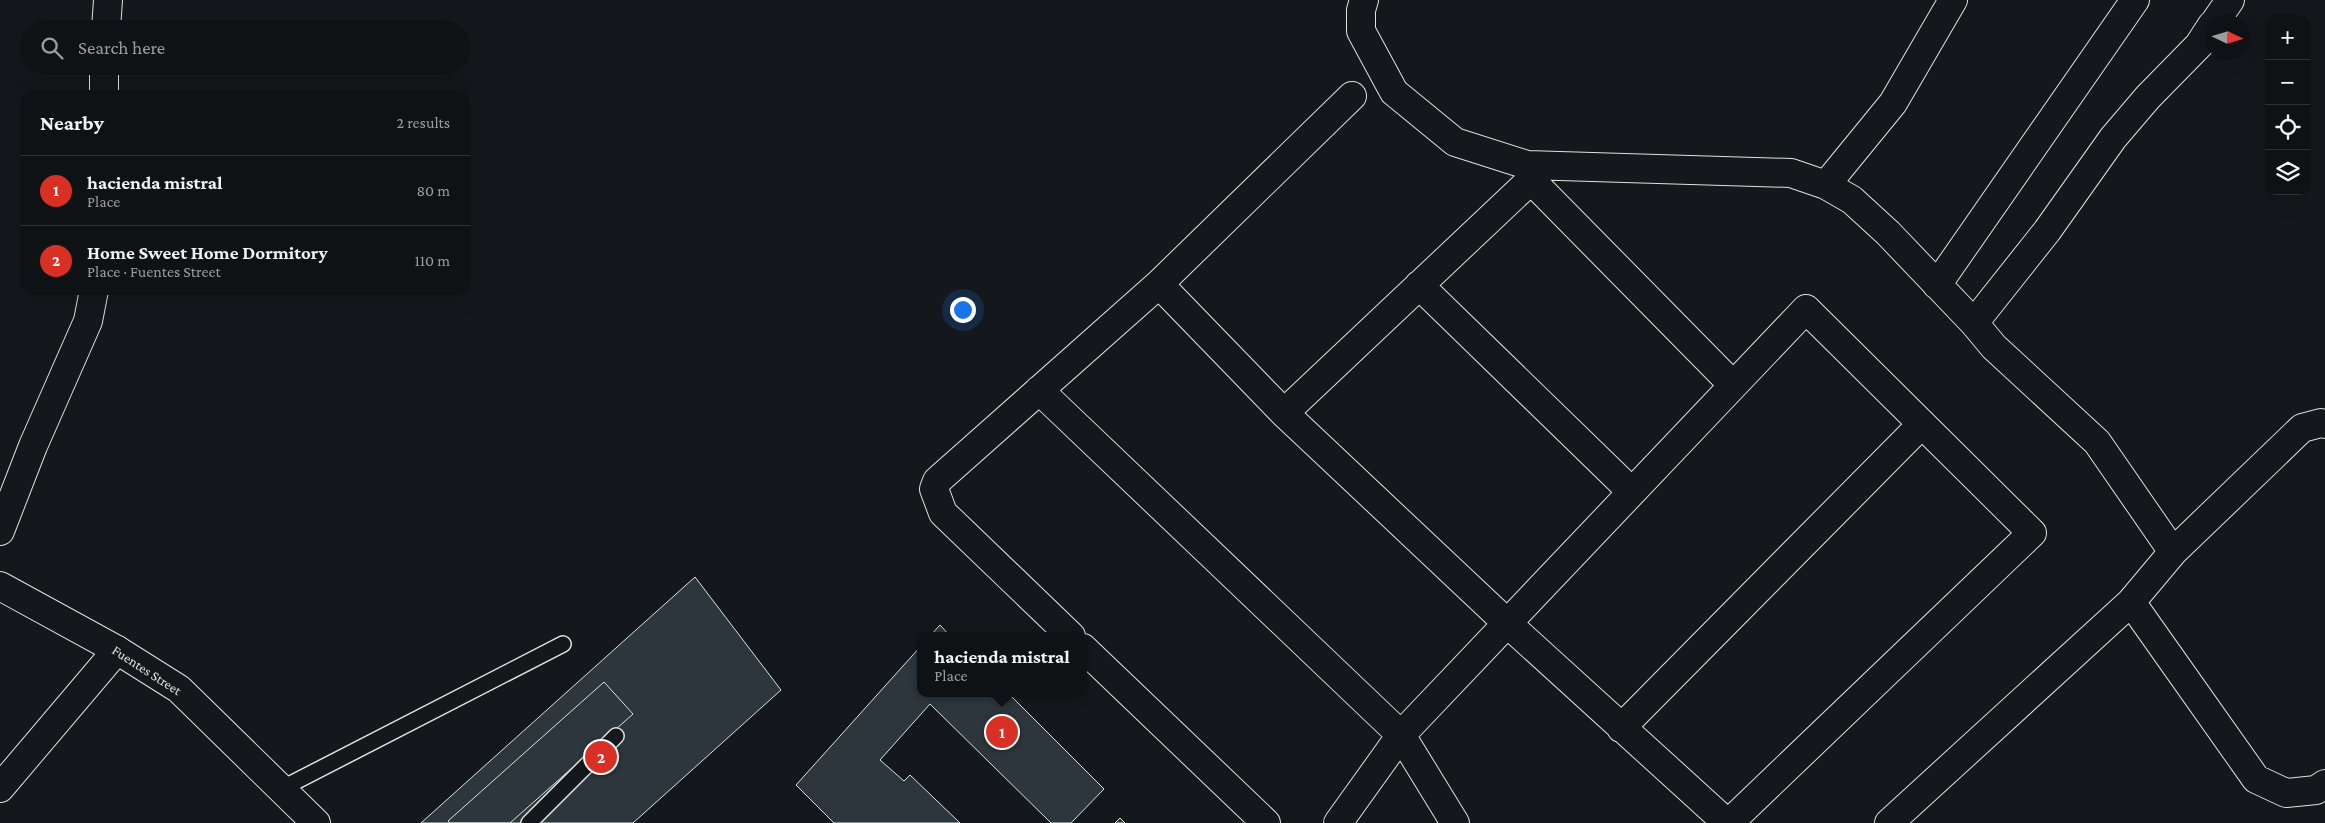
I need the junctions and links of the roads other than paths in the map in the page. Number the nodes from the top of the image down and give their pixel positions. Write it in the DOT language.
graph roads {
  1 [pos="108,0"];
  2 [pos="1364,0"];
  3 [pos="1953,0"];
  4 [pos="2135,0"];
  5 [pos="2230,0"];
  6 [pos="2220,15"];
  7 [pos="107,20"];
  8 [pos="2205,37"];
  9 [pos="104,75"];
  10 [pos="104,90"];
  11 [pos="1352,96"];
  12 [pos="1826,185"];
  13 [pos="1159,284"];
  14 [pos="1419,285"];
  15 [pos="1938,285"];
  16 [pos="93,295"];
  17 [pos="1974,323"];
  18 [pos="1734,385"];
  19 [pos="1039,390"];
  20 [pos="1284,413"];
  21 [pos="1922,424"];
  22 [pos="2325,424"];
  23 [pos="1632,492"];
  24 [pos="0,531"];
  25 [pos="2173,552"];
  26 [pos="0,586"];
  27 [pos="2131,602"];
  28 [pos="1507,623"];
  29 [pos="1067,632"];
  30 [pos="564,644"];
  31 [pos="117,650"];
  32 [pos="1087,652"];
  33 [pos="1621,728"];
  34 [pos="1401,735"];
  35 [pos="616,736"];
  36 [pos="2325,784"];
  37 [pos="0,788"];
  38 [pos="282,789"];
  39 [pos="316,823"];
  40 [pos="529,823"];
  41 [pos="1266,823"];
  42 [pos="1338,823"];
  43 [pos="1456,823"];
  44 [pos="1728,823"];
  45 [pos="1889,823"];
  1 -- 7 [label="street"];
  2 -- 12 [label="street"];
  3 -- 12 [label="street"];
  4 -- 15 [label="street"];
  5 -- 6 [label="street"];
  8 -- 17 [label="street"];
  9 -- 10 [label="street"];
  11 -- 13 [label="street"];
  12 -- 15 [label="street"];
  13 -- 19 [label="street"];
  13 -- 20 [label="street"];
  14 -- 18 [label="street"];
  14 -- 20 [label="street"];
  14 -- 23 [label="street"];
  15 -- 17 [label="street"];
  16 -- 24 [label="street"];
  17 -- 25 [label="street"];
  18 -- 21 [label="street"];
  18 -- 23 [label="street"];
  19 -- 29 [label="street"];
  19 -- 34 [label="street"];
  20 -- 28 [label="street"];
  21 -- 33 [label="street"];
  21 -- 44 [label="street"];
  22 -- 25 [label="street"];
  23 -- 28 [label="street"];
  25 -- 27 [label="street"];
  26 -- 31 [label="street, Fuentes Street"];
  27 -- 36 [label="street"];
  27 -- 45 [label="street"];
  28 -- 33 [label="street"];
  28 -- 34 [label="street"];
  30 -- 38 [label="lane"];
  31 -- 37 [label="street"];
  31 -- 38 [label="street, Fuentes Street"];
  32 -- 41 [label="street"];
  33 -- 44 [label="street"];
  34 -- 42 [label="street"];
  34 -- 43 [label="street"];
  35 -- 40 [label="lane"];
  38 -- 39 [label="street, Fuentes Street"];
}
